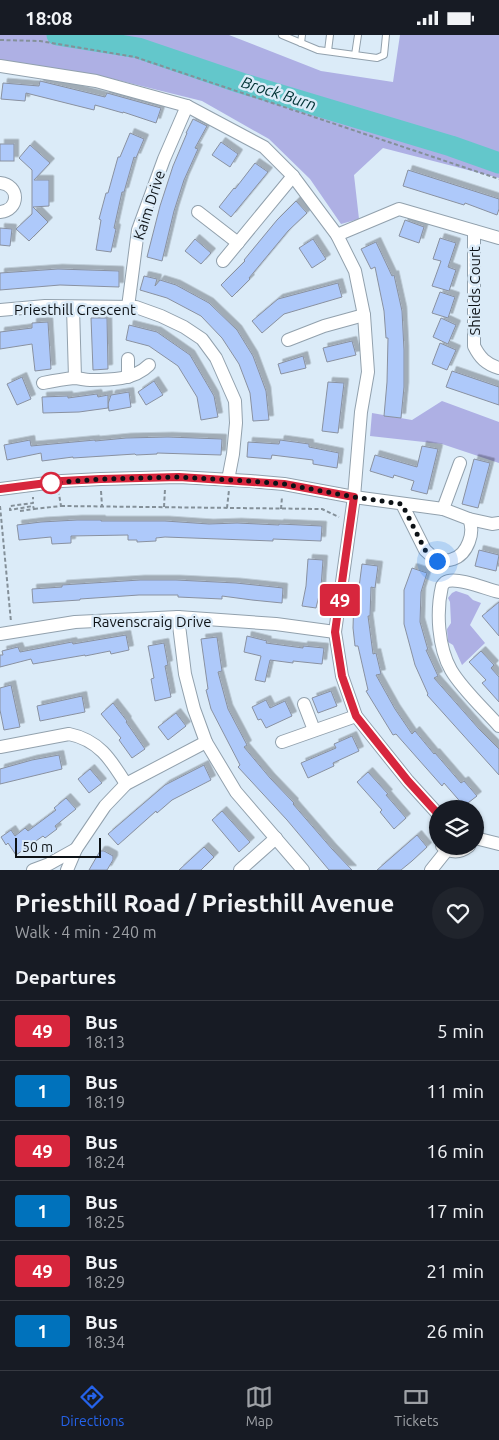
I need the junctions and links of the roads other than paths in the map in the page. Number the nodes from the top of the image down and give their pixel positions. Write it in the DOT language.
graph roads {
  1 [pos="282,35"];
  2 [pos="302,35"];
  3 [pos="330,35"];
  4 [pos="358,35"];
  5 [pos="386,35"];
  6 [pos="301,43"];
  7 [pos="328,51"];
  8 [pos="356,55"];
  9 [pos="0,66"];
  10 [pos="187,106"];
  11 [pos="293,176"];
  12 [pos="0,183"];
  13 [pos="0,212"];
  14 [pos="198,212"];
  15 [pos="474,231"];
  16 [pos="337,235"];
  17 [pos="499,238"];
  18 [pos="238,243"];
  19 [pos="223,261"];
  20 [pos="73,307"];
  21 [pos="128,307"];
  22 [pos="0,310"];
  23 [pos="364,315"];
  24 [pos="288,340"];
  25 [pos="128,359"];
  26 [pos="149,365"];
  27 [pos="499,368"];
  28 [pos="128,377"];
  29 [pos="75,378"];
  30 [pos="43,383"];
  31 [pos="460,463"];
  32 [pos="229,480"];
  33 [pos="0,489"];
  34 [pos="354,497"];
  35 [pos="402,504"];
  36 [pos="443,509"];
  37 [pos="469,519"];
  38 [pos="499,523"];
  39 [pos="499,593"];
  40 [pos="178,617"];
  41 [pos="335,632"];
  42 [pos="6,633"];
  43 [pos="304,703"];
  44 [pos="356,716"];
  45 [pos="499,726"];
  46 [pos="314,730"];
  47 [pos="206,742"];
  48 [pos="282,742"];
  49 [pos="0,747"];
  50 [pos="126,784"];
  51 [pos="429,804"];
  52 [pos="276,838"];
  53 [pos="484,840"];
  54 [pos="499,844"];
  55 [pos="76,849"];
  56 [pos="440,855"];
  57 [pos="33,870"];
  58 [pos="67,870"];
  59 [pos="240,870"];
  60 [pos="303,870"];
  61 [pos="431,870"];
  1 -- 6 [label="lane"];
  2 -- 6 [label="lane"];
  3 -- 7 [label="lane"];
  4 -- 8 [label="lane"];
  5 -- 8 [label="lane"];
  6 -- 7 [label="lane"];
  7 -- 8 [label="lane"];
  9 -- 10 [label="street"];
  10 -- 11 [label="street"];
  10 -- 21 [label="street, Kaim Drive"];
  11 -- 16 [label="street"];
  11 -- 18 [label="street"];
  12 -- 13 [label="street"];
  14 -- 18 [label="street"];
  15 -- 16 [label="street, Shields Court"];
  15 -- 17 [label="street, Shields Court"];
  15 -- 27 [label="street, Shields Court"];
  16 -- 23 [label="street"];
  18 -- 19 [label="street"];
  20 -- 21 [label="street, Priesthill Crescent"];
  20 -- 22 [label="street, Priesthill Crescent"];
  20 -- 29 [label="street"];
  21 -- 32 [label="street, Priesthill Crescent"];
  23 -- 24 [label="street"];
  23 -- 34 [label="street"];
  25 -- 28 [label="street"];
  26 -- 28 [label="street"];
  28 -- 29 [label="street"];
  29 -- 30 [label="street"];
  31 -- 36 [label="street"];
  32 -- 33 [label="street"];
  32 -- 34 [label="street"];
  34 -- 35 [label="street"];
  34 -- 41 [label="street"];
  35 -- 36 [label="street"];
  35 -- 37 [label="street"];
  36 -- 37 [label="street"];
  37 -- 38 [label="street"];
  39 -- 45 [label="street"];
  40 -- 41 [label="street, Ravenscraig Drive"];
  40 -- 42 [label="street, Ravenscraig Drive"];
  40 -- 47 [label="street"];
  41 -- 44 [label="street"];
  43 -- 46 [label="street"];
  44 -- 46 [label="street"];
  44 -- 51 [label="street"];
  46 -- 48 [label="street"];
  47 -- 50 [label="street"];
  47 -- 52 [label="street"];
  49 -- 50 [label="street"];
  50 -- 55 [label="street"];
  52 -- 59 [label="street"];
  52 -- 60 [label="street"];
  53 -- 54 [label="street"];
  55 -- 57 [label="street"];
  55 -- 58 [label="street"];
  56 -- 61 [label="street"];
}
